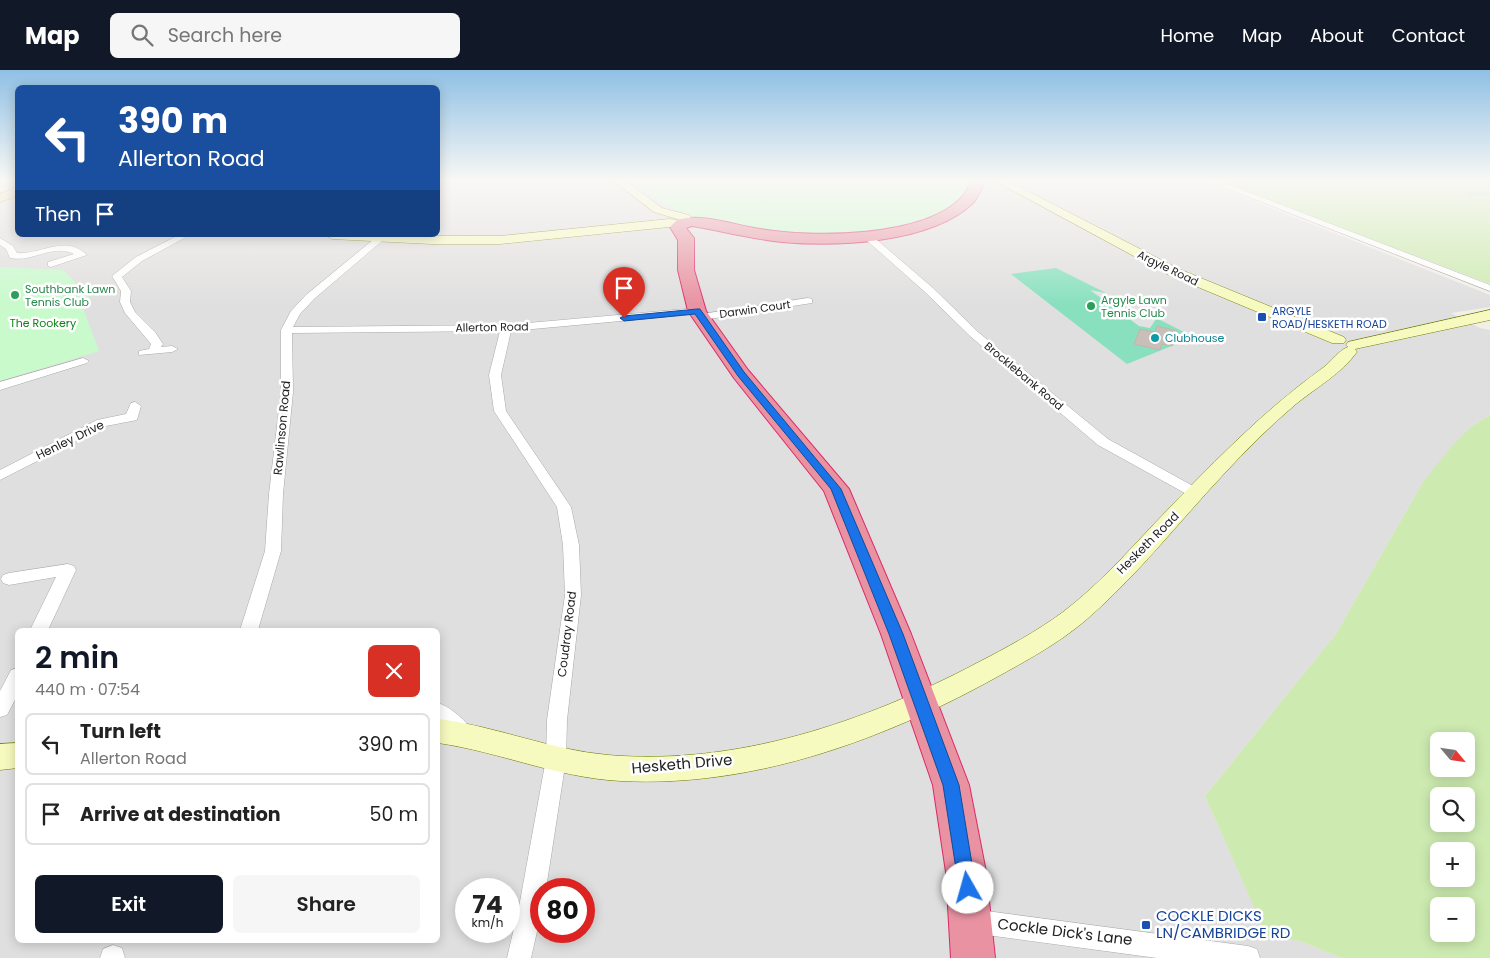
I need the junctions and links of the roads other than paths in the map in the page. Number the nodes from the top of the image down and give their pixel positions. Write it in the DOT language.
graph roads {
  1 [pos="678,222"];
  2 [pos="924,222"];
  3 [pos="1079,222"];
  4 [pos="1320,222"];
  5 [pos="688,227"];
  6 [pos="867,236"];
  7 [pos="182,237"];
  8 [pos="383,237"];
  9 [pos="0,241"];
  10 [pos="51,264"];
  11 [pos="1490,288"];
  12 [pos="808,301"];
  13 [pos="700,314"];
  14 [pos="1486,317"];
  15 [pos="506,328"];
  16 [pos="286,330"];
  17 [pos="1347,346"];
  18 [pos="172,349"];
  19 [pos="83,361"];
  20 [pos="0,386"];
  21 [pos="135,406"];
  22 [pos="0,476"];
  23 [pos="1197,494"];
  24 [pos="9,579"];
  25 [pos="40,628"];
  26 [pos="250,628"];
  27 [pos="15,681"];
  28 [pos="923,704"];
  29 [pos="1,709"];
  30 [pos="440,717"];
  31 [pos="446,735"];
  32 [pos="15,755"];
  33 [pos="0,757"];
  34 [pos="556,759"];
  35 [pos="972,939"];
  36 [pos="519,958"];
  37 [pos="1248,958"];
  1 -- 5 [label="street"];
  2 -- 6 [label="highway"];
  3 -- 17 [label="street, Argyle Road"];
  4 -- 11 [label="street"];
  5 -- 6 [label="highway"];
  5 -- 8 [label="street"];
  5 -- 13 [label="highway"];
  6 -- 23 [label="street, Brocklebank Road"];
  7 -- 18 [label="street"];
  8 -- 16 [label="street"];
  9 -- 10 [label="street"];
  12 -- 13 [label="street, Darwin Court"];
  13 -- 15 [label="street, Allerton Road"];
  13 -- 28 [label="highway"];
  14 -- 17 [label="street"];
  15 -- 16 [label="street, Allerton Road"];
  15 -- 34 [label="street, Coudray Road"];
  16 -- 26 [label="street, Rawlinson Road"];
  17 -- 23 [label="street, Hesketh Road"];
  19 -- 20 [label="street"];
  21 -- 22 [label="street, Henley Drive"];
  23 -- 28 [label="street, Hesketh Road"];
  24 -- 25 [label="street"];
  27 -- 29 [label="street"];
  28 -- 34 [label="street, Hesketh Drive"];
  28 -- 35 [label="highway"];
  30 -- 31 [label="street"];
  31 -- 34 [label="street, Hesketh Drive"];
  32 -- 33 [label="street"];
  34 -- 36 [label="street, Coudray Road"];
  35 -- 37 [label="street, Cockle Dick's Lane"];
}
